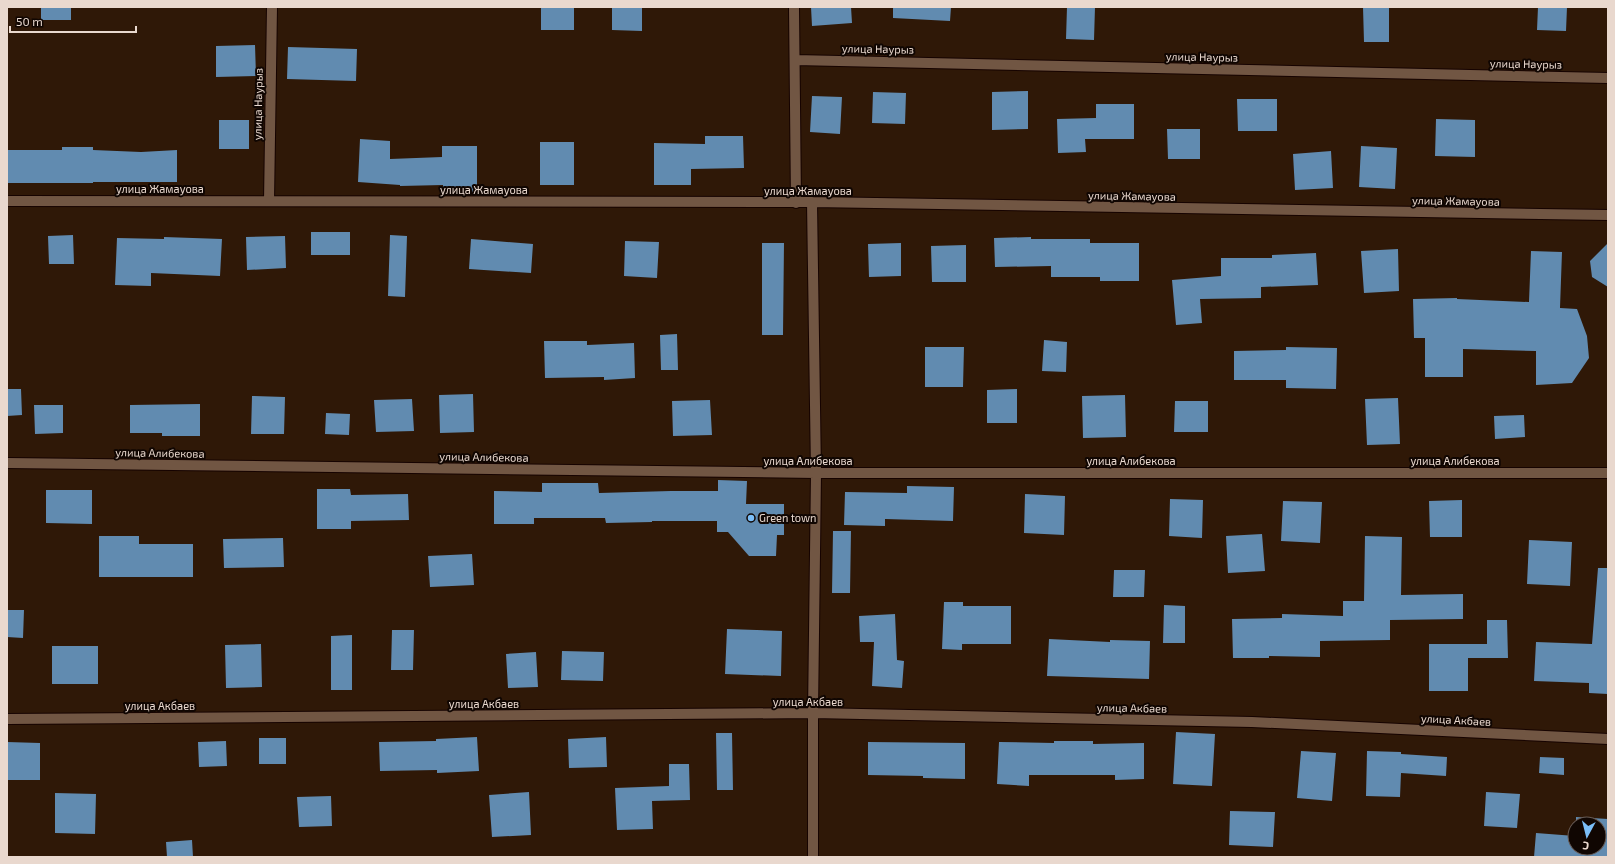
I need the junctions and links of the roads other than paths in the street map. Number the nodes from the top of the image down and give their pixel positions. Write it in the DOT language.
graph roads {
  1 [pos="272,7"];
  2 [pos="794,7"];
  3 [pos="795,60"];
  4 [pos="1608,78"];
  5 [pos="7,201"];
  6 [pos="269,201"];
  7 [pos="796,202"];
  8 [pos="812,202"];
  9 [pos="1608,215"];
  10 [pos="7,463"];
  11 [pos="816,473"];
  12 [pos="1608,473"];
  13 [pos="813,713"];
  14 [pos="7,719"];
  15 [pos="1608,739"];
  16 [pos="813,857"];
  1 -- 6 [label="street, улица Наурыз"];
  2 -- 3 [label="street"];
  3 -- 4 [label="street, улица Наурыз"];
  3 -- 7 [label="street"];
  5 -- 6 [label="street, улица Жамауова"];
  6 -- 7 [label="street, улица Жамауова"];
  7 -- 8 [label="street, улица Жамауова"];
  8 -- 9 [label="street, улица Жамауова"];
  8 -- 11 [label="street"];
  10 -- 11 [label="street, улица Алибекова"];
  11 -- 12 [label="street, улица Алибекова"];
  11 -- 13 [label="street"];
  13 -- 14 [label="street, улица Акбаев"];
  13 -- 15 [label="street, улица Акбаев"];
  13 -- 16 [label="street"];
}
